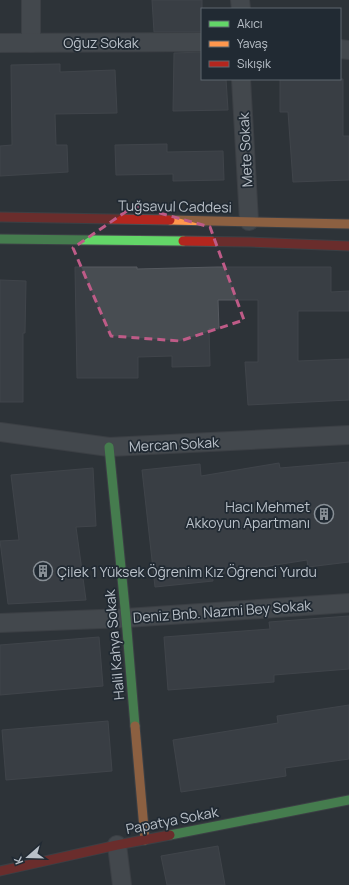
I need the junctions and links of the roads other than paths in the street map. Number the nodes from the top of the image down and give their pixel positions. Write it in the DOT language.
graph roads {
  1 [pos="30,0"];
  2 [pos="201,42"];
  3 [pos="0,43"];
  4 [pos="31,43"];
  5 [pos="241,80"];
  6 [pos="0,217"];
  7 [pos="248,221"];
  8 [pos="349,224"];
  9 [pos="0,239"];
  10 [pos="349,246"];
  11 [pos="0,432"];
  12 [pos="349,435"];
  13 [pos="109,447"];
  14 [pos="349,603"];
  15 [pos="126,618"];
  16 [pos="0,623"];
  17 [pos="349,800"];
  18 [pos="145,840"];
  19 [pos="116,845"];
  20 [pos="0,871"];
  21 [pos="122,885"];
  1 -- 4 [label="street"];
  2 -- 4 [label="street, Oğuz Sokak"];
  3 -- 4 [label="street, Oğuz Sokak"];
  5 -- 7 [label="street, Mete Sokak"];
  6 -- 7 [label="street, Tuğsavul Caddesi"];
  7 -- 8 [label="street, Tuğsavul Caddesi"];
  9 -- 10 [label="street"];
  11 -- 13 [label="street, Mercan Sokak"];
  12 -- 13 [label="street, Mercan Sokak"];
  13 -- 15 [label="street, Halil Kahya Sokak"];
  14 -- 15 [label="street, Deniz Bnb. Nazmi Bey Sokak"];
  15 -- 16 [label="street, Deniz Bnb. Nazmi Bey Sokak"];
  15 -- 18 [label="street, Halil Kahya Sokak"];
  17 -- 18 [label="street, Papatya Sokak"];
  18 -- 19 [label="street, Papatya Sokak"];
  19 -- 20 [label="street, Papatya Sokak"];
  19 -- 21 [label="street"];
}
